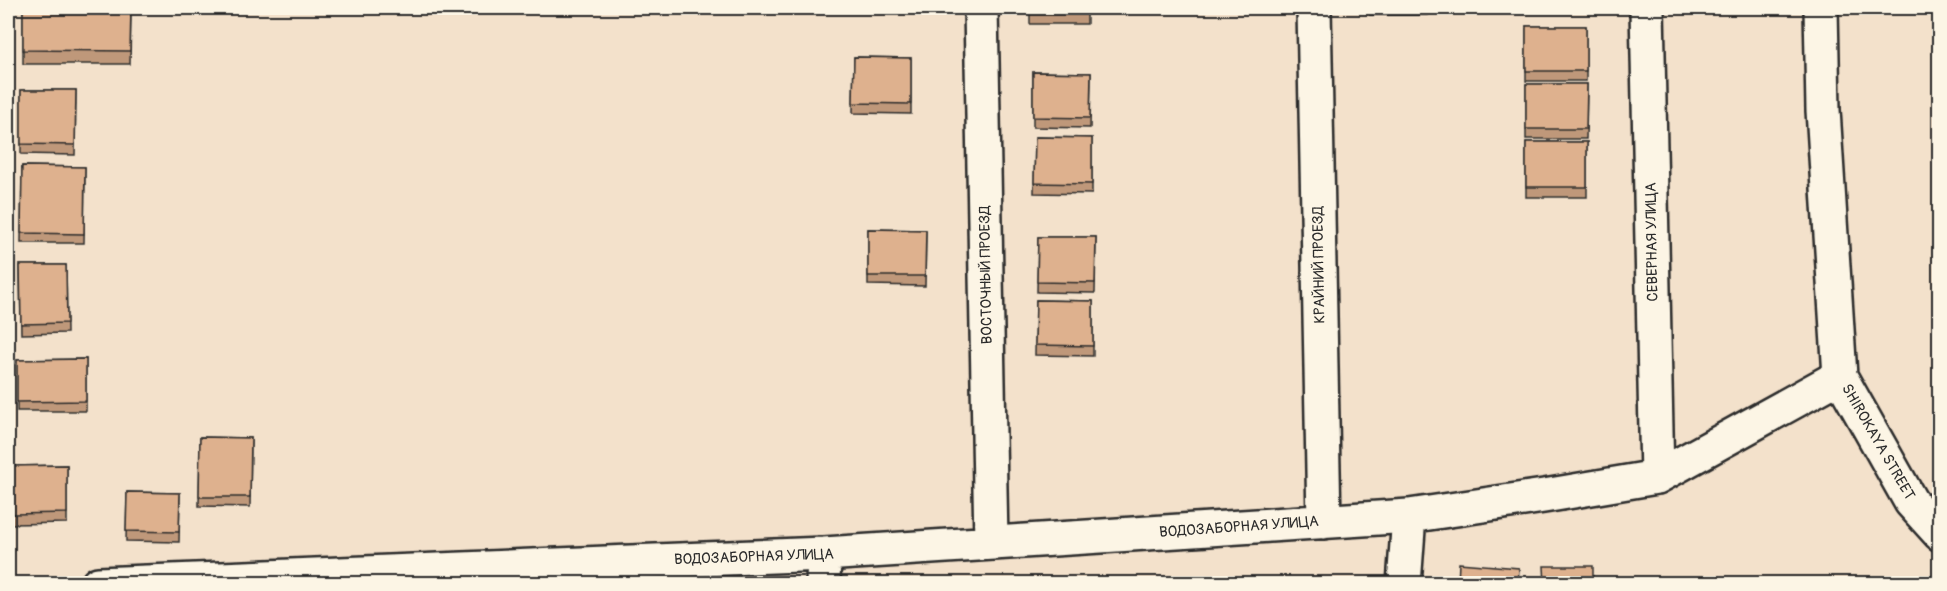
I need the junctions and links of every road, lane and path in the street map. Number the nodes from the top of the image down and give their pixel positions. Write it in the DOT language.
graph roads {
  1 [pos="981,8"];
  2 [pos="1314,8"];
  3 [pos="1647,8"];
  4 [pos="1821,8"];
  5 [pos="1840,376"];
  6 [pos="1657,477"];
  7 [pos="1409,516"];
  8 [pos="1324,522"];
  9 [pos="1940,534"];
  10 [pos="991,543"];
  11 [pos="824,569"];
  12 [pos="98,584"];
  13 [pos="1404,584"];
  1 -- 10 [label="street, ВОСТОЧНЫЙ ПРОЕЗД"];
  2 -- 8 [label="street, КРАЙНИЙ ПРОЕЗД"];
  3 -- 6 [label="street, СЕВЕРНАЯ УЛИЦА"];
  4 -- 5 [label="street"];
  5 -- 6 [label="street, ВОДОЗАБОРНАЯ УЛИЦА"];
  5 -- 9 [label="street, SHIROKAYA STREET"];
  6 -- 7 [label="street, ВОДОЗАБОРНАЯ УЛИЦА"];
  7 -- 8 [label="street, ВОДОЗАБОРНАЯ УЛИЦА"];
  7 -- 13 [label="street"];
  8 -- 10 [label="street, ВОДОЗАБОРНАЯ УЛИЦА"];
  10 -- 11 [label="street, ВОДОЗАБОРНАЯ УЛИЦА"];
  11 -- 12 [label="street, ВОДОЗАБОРНАЯ УЛИЦА"];
}
